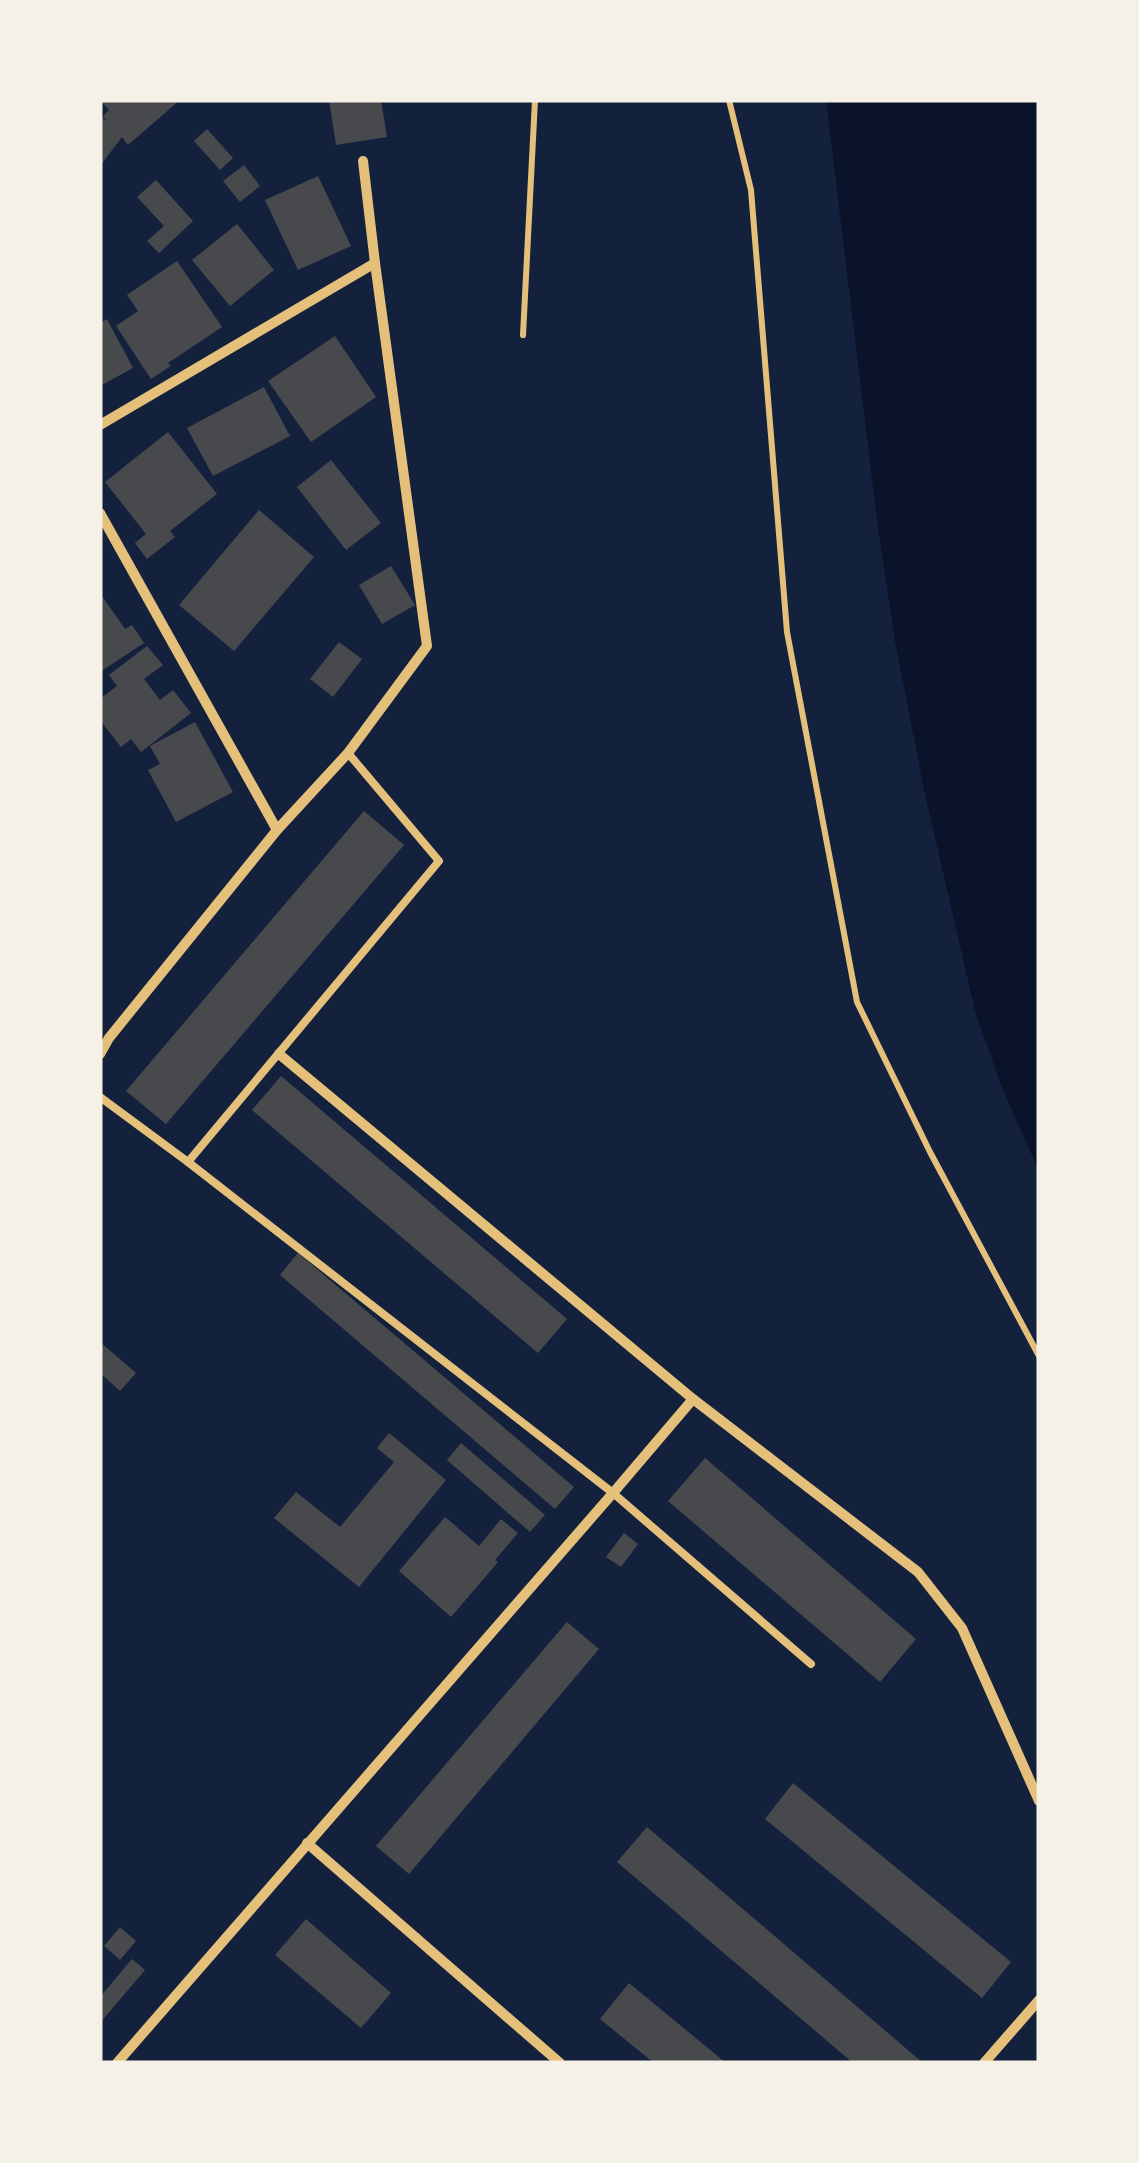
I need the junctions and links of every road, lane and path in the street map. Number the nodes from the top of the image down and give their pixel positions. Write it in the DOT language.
graph roads {
  1 [pos="535,100"];
  2 [pos="729,100"];
  3 [pos="363,161"];
  4 [pos="375,263"];
  5 [pos="523,335"];
  6 [pos="100,424"];
  7 [pos="100,514"];
  8 [pos="348,753"];
  9 [pos="277,830"];
  10 [pos="100,1024"];
  11 [pos="109,1038"];
  12 [pos="100,1054"];
  13 [pos="279,1054"];
  14 [pos="100,1097"];
  15 [pos="188,1162"];
  16 [pos="1039,1356"];
  17 [pos="692,1398"];
  18 [pos="613,1493"];
  19 [pos="811,1664"];
  20 [pos="1039,1801"];
  21 [pos="307,1843"];
  22 [pos="1039,2000"];
  23 [pos="117,2063"];
  24 [pos="560,2063"];
  25 [pos="984,2063"];
  1 -- 5 [label="path"];
  2 -- 16 [label="path"];
  3 -- 4 [label="street"];
  4 -- 6 [label="street"];
  4 -- 8 [label="street"];
  7 -- 9 [label="street"];
  8 -- 9 [label="street"];
  8 -- 13 [label="lane"];
  9 -- 11 [label="street"];
  10 -- 11 [label="street"];
  11 -- 12 [label="street"];
  13 -- 15 [label="lane"];
  13 -- 17 [label="street"];
  14 -- 15 [label="lane"];
  15 -- 18 [label="lane"];
  17 -- 18 [label="street"];
  17 -- 20 [label="street"];
  18 -- 19 [label="lane"];
  18 -- 21 [label="street"];
  21 -- 23 [label="street"];
  21 -- 24 [label="street"];
  22 -- 25 [label="street"];
}
